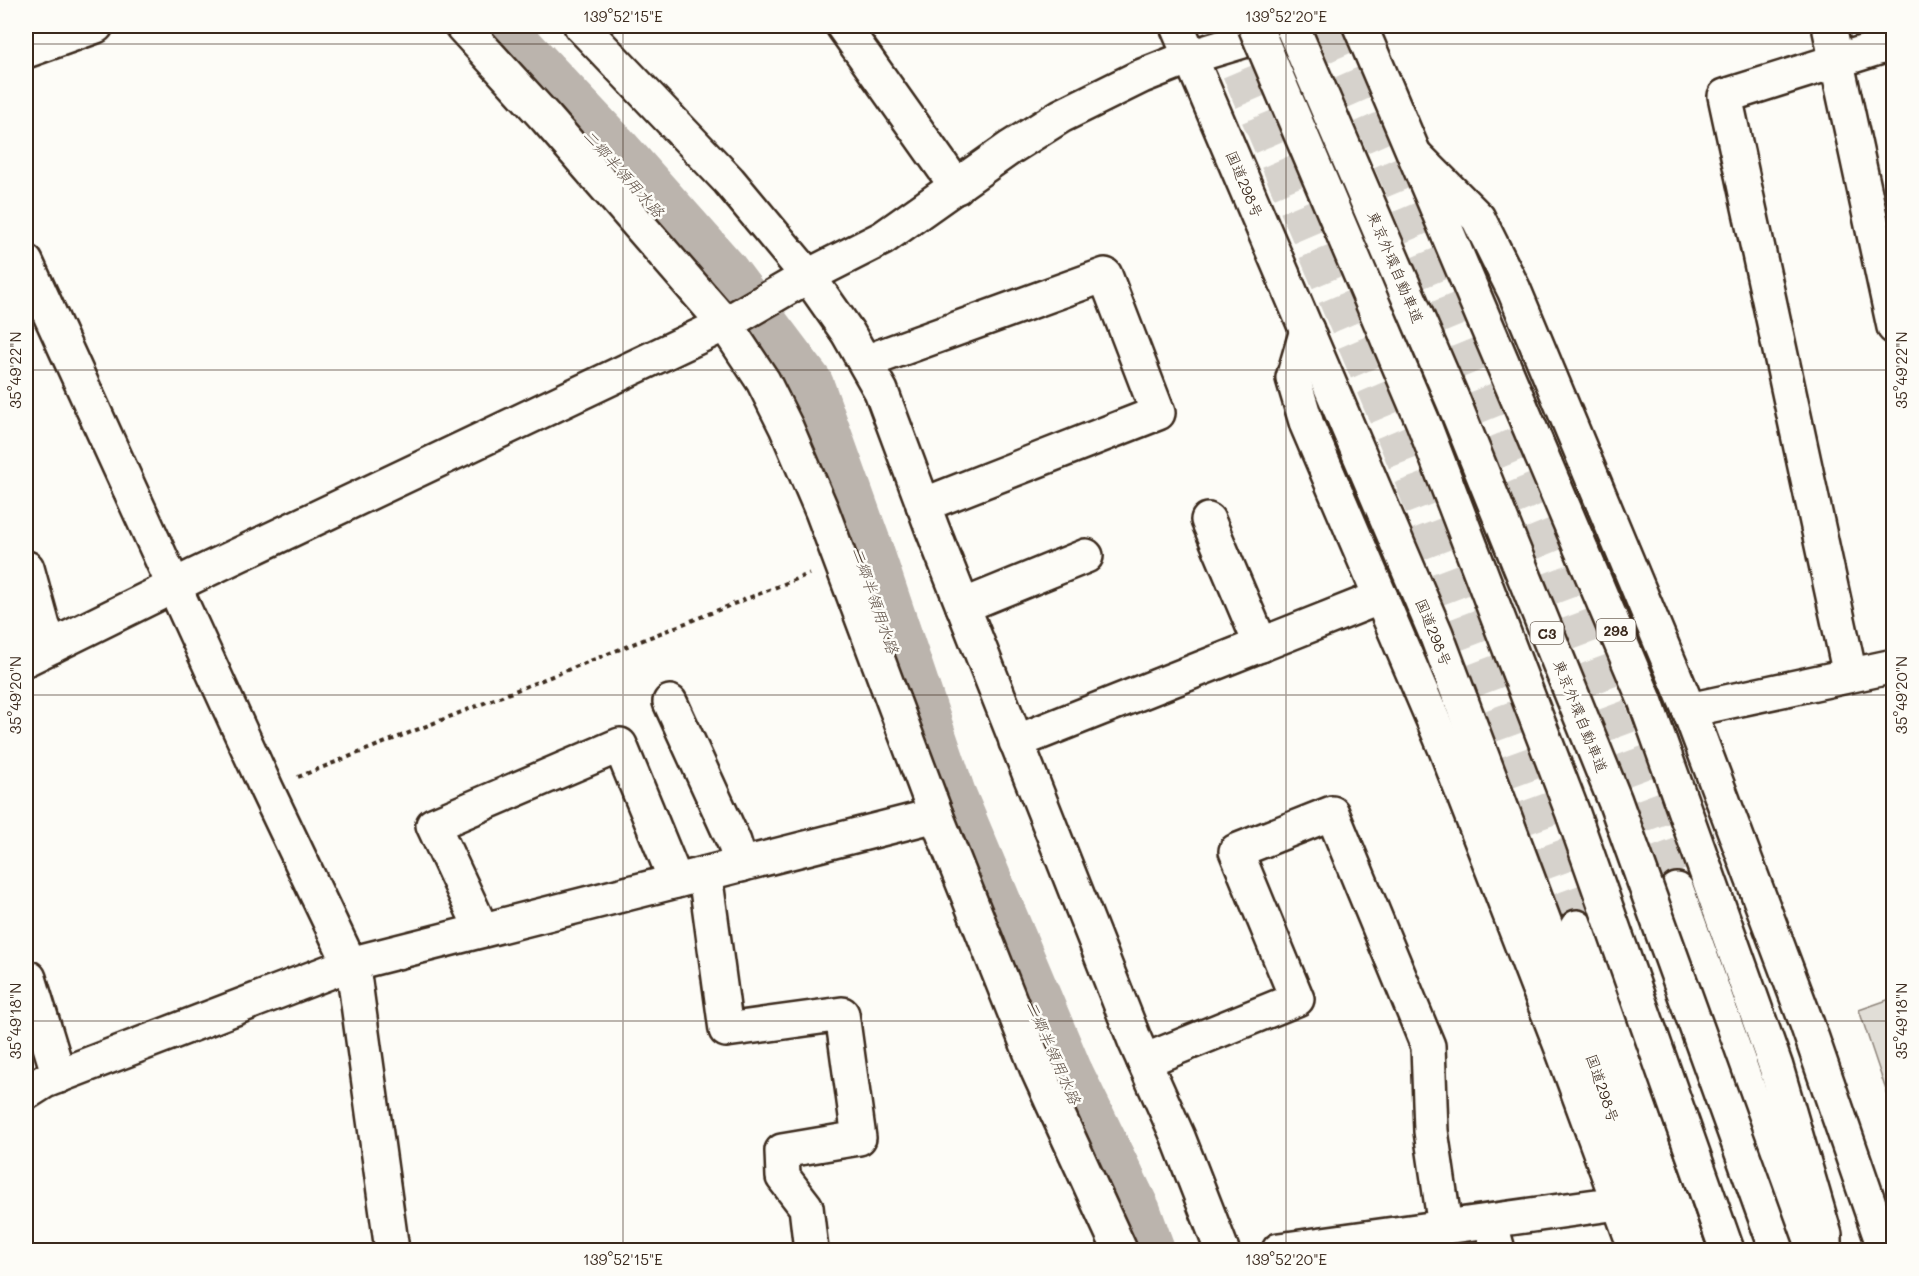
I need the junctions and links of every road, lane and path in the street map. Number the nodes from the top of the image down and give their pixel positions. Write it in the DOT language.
graph roads {
  1 [pos="96,26"];
  2 [pos="462,26"];
  3 [pos="581,26"];
  4 [pos="843,26"];
  5 [pos="1177,26"];
  6 [pos="1231,26"];
  7 [pos="1255,26"];
  8 [pos="1293,26"];
  9 [pos="1360,26"];
  10 [pos="1829,26"];
  11 [pos="58,32"];
  12 [pos="1893,43"];
  13 [pos="26,51"];
  14 [pos="1190,57"];
  15 [pos="1837,62"];
  16 [pos="1417,157"];
  17 [pos="957,187"];
  18 [pos="26,262"];
  19 [pos="808,276"];
  20 [pos="725,324"];
  21 [pos="1893,327"];
  22 [pos="1307,330"];
  23 [pos="865,362"];
  24 [pos="923,505"];
  25 [pos="1208,520"];
  26 [pos="1086,556"];
  27 [pos="841,562"];
  28 [pos="27,568"];
  29 [pos="175,585"];
  30 [pos="1381,597"];
  31 [pos="963,606"];
  32 [pos="1261,645"];
  33 [pos="38,652"];
  34 [pos="1893,666"];
  35 [pos="1850,675"];
  36 [pos="670,702"];
  37 [pos="1689,710"];
  38 [pos="1017,742"];
  39 [pos="267,790"];
  40 [pos="936,815"];
  41 [pos="741,865"];
  42 [pos="691,878"];
  43 [pos="1677,890"];
  44 [pos="1577,927"];
  45 [pos="482,930"];
  46 [pos="350,964"];
  47 [pos="29,978"];
  48 [pos="1144,1061"];
  49 [pos="59,1076"];
  50 [pos="26,1093"];
  51 [pos="1618,1203"];
  52 [pos="1445,1227"];
  53 [pos="1494,1236"];
  54 [pos="392,1251"];
  55 [pos="811,1251"];
  56 [pos="1120,1251"];
  57 [pos="1222,1251"];
  58 [pos="1279,1251"];
  59 [pos="1636,1251"];
  60 [pos="1660,1251"];
  61 [pos="1689,1251"];
  62 [pos="1727,1251"];
  63 [pos="1777,1251"];
  64 [pos="1806,1251"];
  65 [pos="1825,1251"];
  66 [pos="1885,1251"];
  1 -- 11 [label="main road"];
  2 -- 20 [label="main road"];
  3 -- 19 [label="main road"];
  4 -- 17 [label="main road"];
  5 -- 14 [label="main road, 国道298号"];
  6 -- 14 [label="main road"];
  7 -- 62 [label="main road, C3, bridge"];
  8 -- 14 [label="main road"];
  8 -- 63 [label="main road, 東京外環自動車道 / C3, bridge"];
  9 -- 16 [label="main road, 298"];
  10 -- 15 [label="main road"];
  11 -- 13 [label="main road"];
  12 -- 15 [label="main road"];
  14 -- 17 [label="main road"];
  14 -- 22 [label="main road, 国道298号"];
  15 -- 21 [label="main road"];
  15 -- 35 [label="main road"];
  16 -- 37 [label="main road"];
  16 -- 65 [label="main road, 298"];
  17 -- 19 [label="main road"];
  18 -- 29 [label="main road"];
  19 -- 20 [label="main road"];
  19 -- 23 [label="main road"];
  20 -- 27 [label="main road"];
  20 -- 29 [label="main road"];
  22 -- 30 [label="main road"];
  22 -- 60 [label="main road, 国道298号"];
  23 -- 24 [label="main road"];
  23 -- 24 [label="main road"];
  24 -- 31 [label="main road"];
  25 -- 32 [label="main road"];
  26 -- 31 [label="main road"];
  27 -- 39 [label="path"];
  27 -- 40 [label="main road"];
  28 -- 33 [label="main road"];
  29 -- 33 [label="main road"];
  29 -- 39 [label="main road"];
  30 -- 32 [label="main road"];
  30 -- 51 [label="main road"];
  31 -- 38 [label="main road"];
  32 -- 38 [label="main road"];
  34 -- 35 [label="main road"];
  35 -- 37 [label="main road"];
  36 -- 41 [label="main road"];
  37 -- 66 [label="main road"];
  38 -- 48 [label="main road"];
  39 -- 46 [label="main road"];
  40 -- 41 [label="main road"];
  40 -- 56 [label="main road"];
  41 -- 42 [label="main road"];
  42 -- 45 [label="main road"];
  42 -- 45 [label="main road"];
  42 -- 55 [label="main road"];
  43 -- 64 [label="main road"];
  44 -- 61 [label="main road, 国道298号"];
  45 -- 46 [label="main road"];
  46 -- 49 [label="main road"];
  46 -- 54 [label="main road"];
  47 -- 49 [label="main road"];
  48 -- 52 [label="main road"];
  48 -- 57 [label="main road"];
  49 -- 50 [label="main road"];
  51 -- 53 [label="main road"];
  51 -- 59 [label="main road"];
  52 -- 53 [label="main road"];
  52 -- 58 [label="main road"];
}
